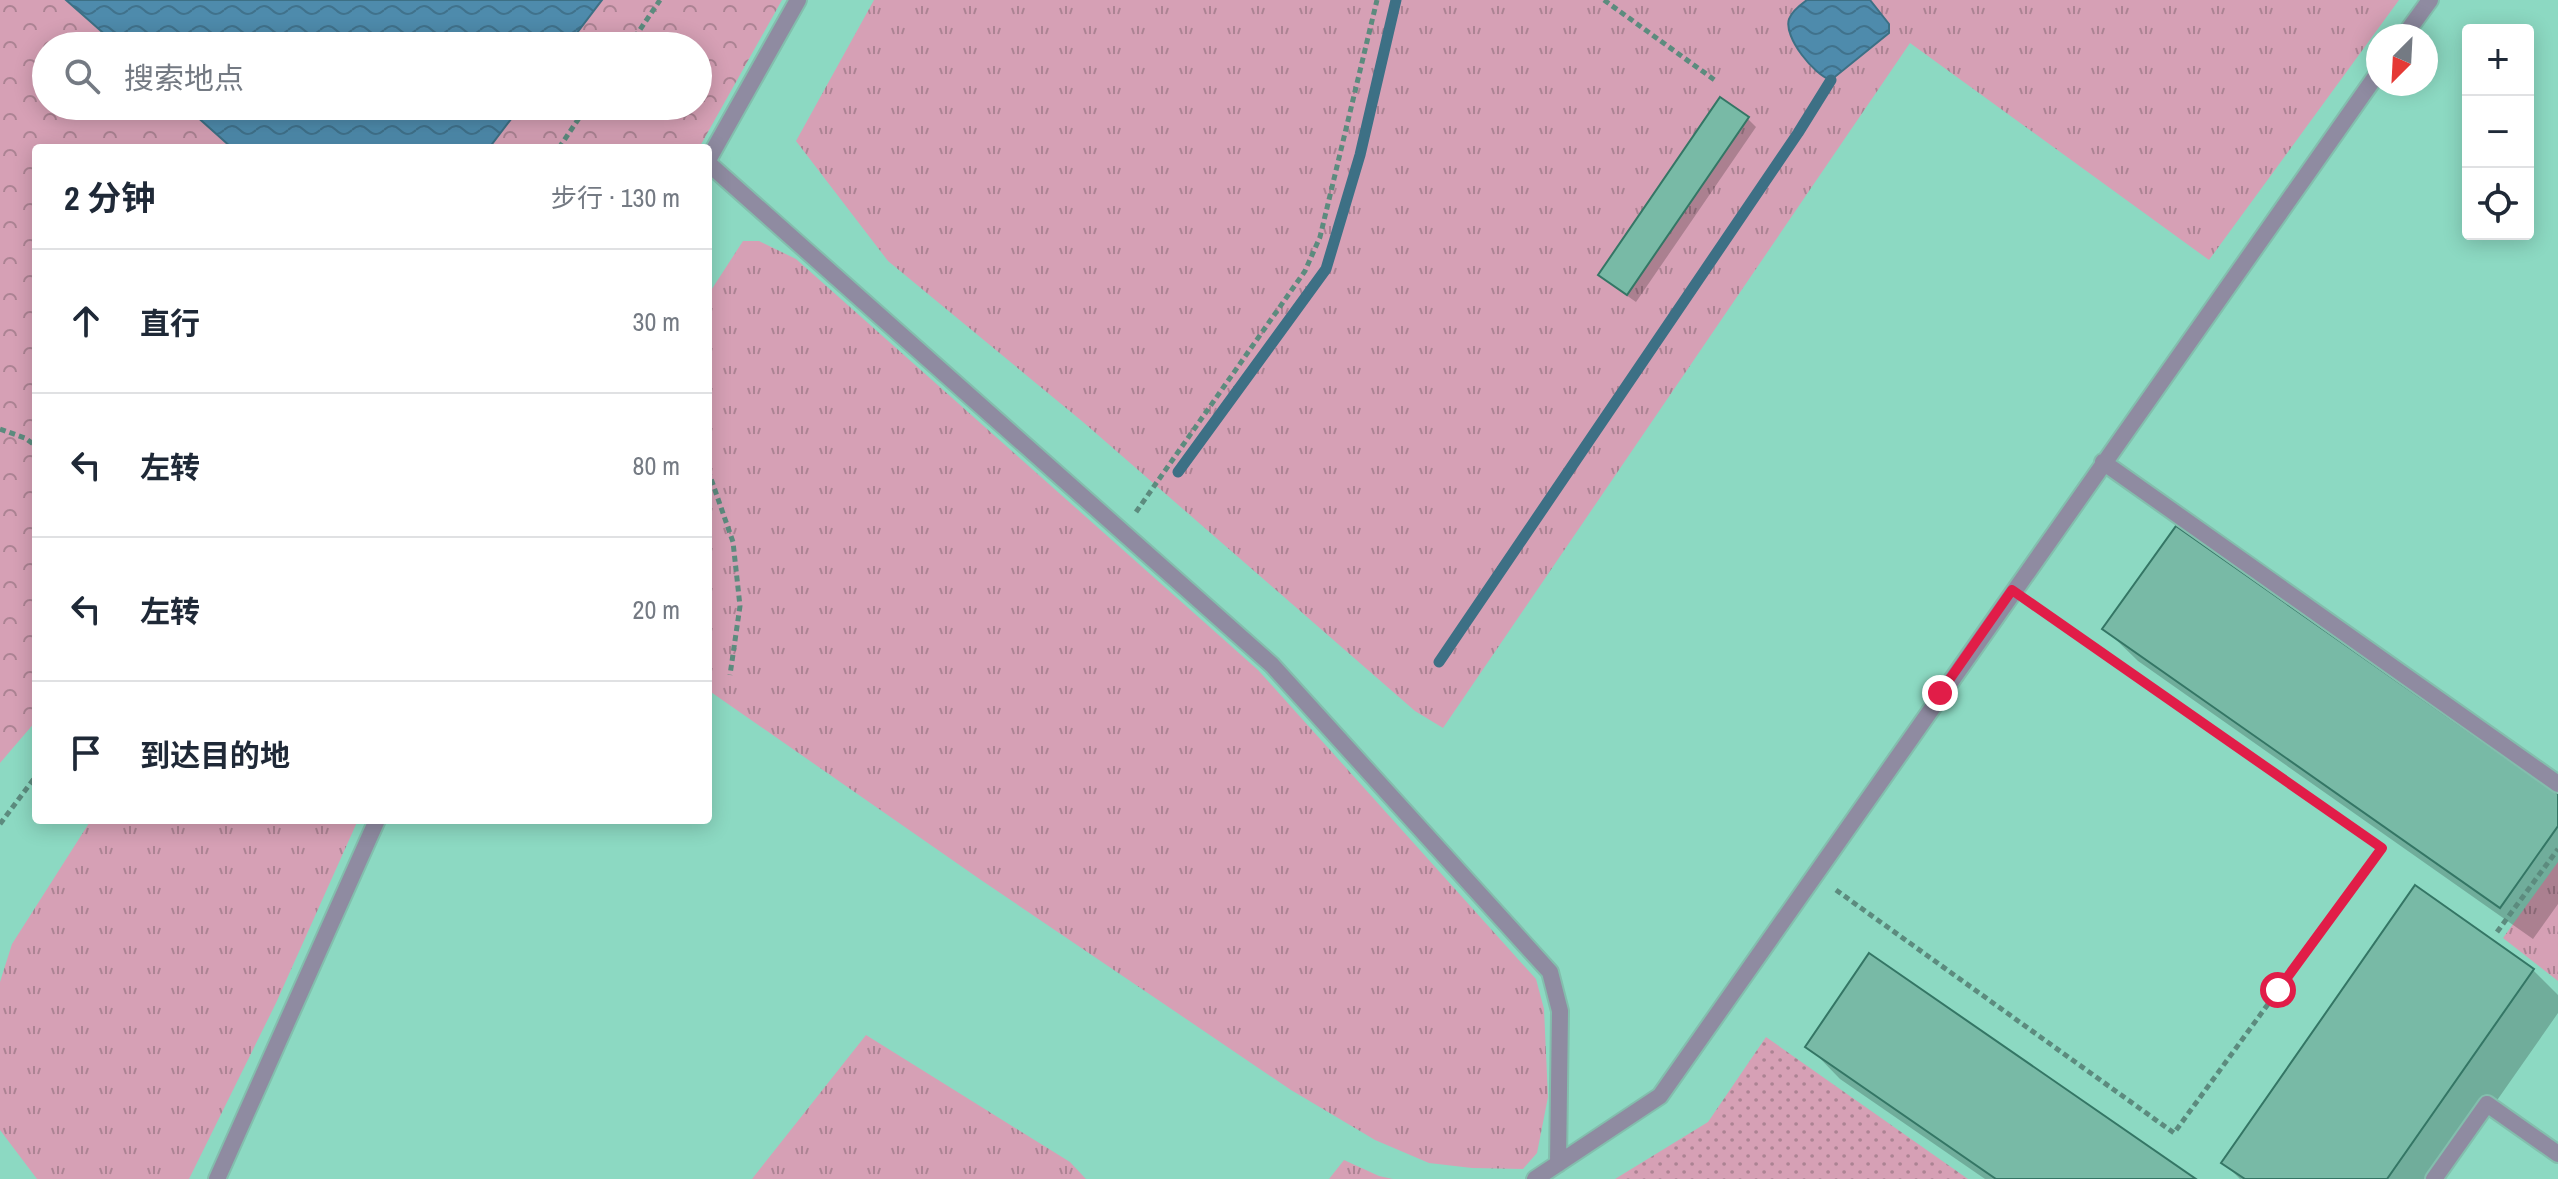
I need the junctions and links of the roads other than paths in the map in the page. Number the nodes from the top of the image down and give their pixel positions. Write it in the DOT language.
graph roads {
  1 [pos="798,0"];
  2 [pos="2430,0"];
  3 [pos="2413,24"];
  4 [pos="2366,90"];
  5 [pos="712,155"];
  6 [pos="712,166"];
  7 [pos="2103,462"];
  8 [pos="2558,784"];
  9 [pos="375,824"];
  10 [pos="2558,1154"];
  11 [pos="1558,1164"];
  12 [pos="217,1179"];
  13 [pos="1535,1179"];
  14 [pos="2434,1179"];
  1 -- 5 [label="lane"];
  2 -- 3 [label="lane"];
  4 -- 7 [label="lane"];
  6 -- 11 [label="lane"];
  7 -- 8 [label="lane"];
  7 -- 11 [label="lane"];
  9 -- 12 [label="lane"];
  10 -- 14 [label="lane"];
  11 -- 13 [label="lane"];
}
